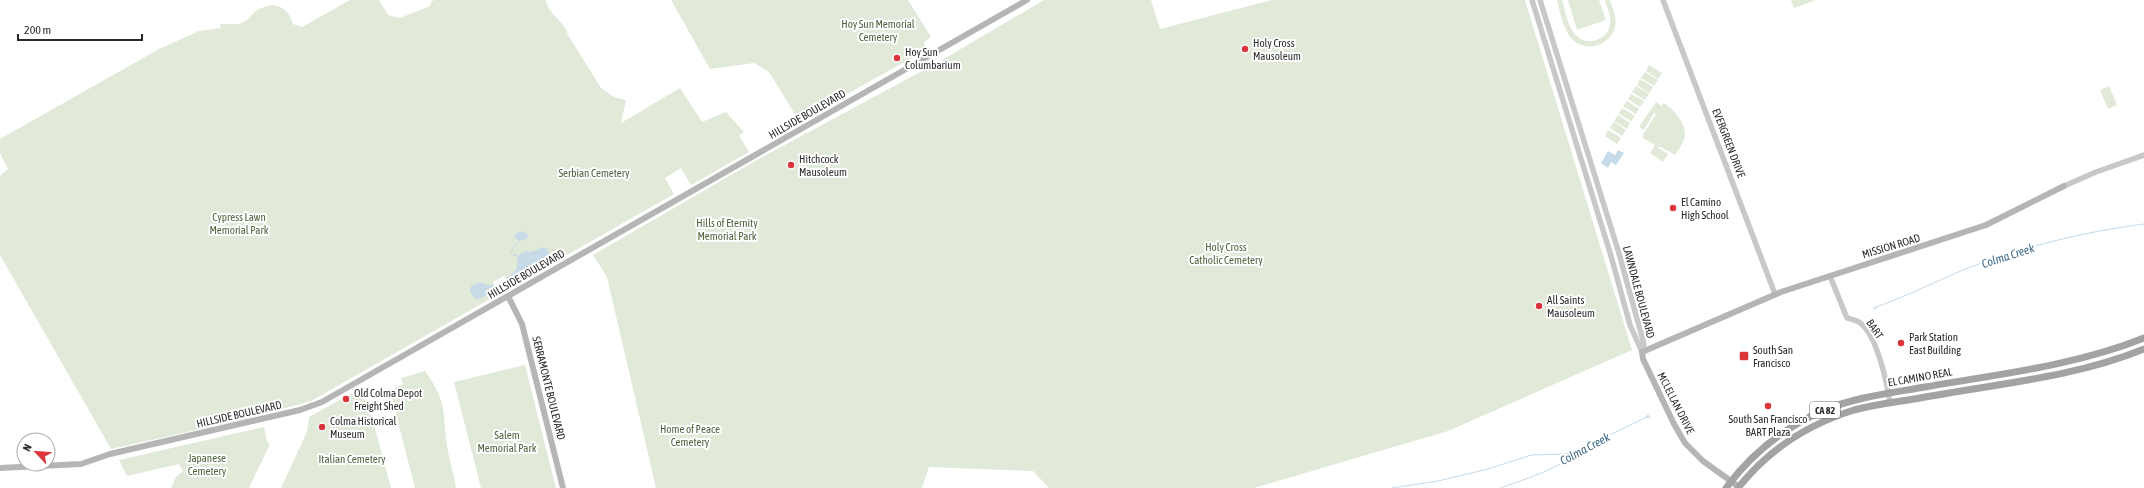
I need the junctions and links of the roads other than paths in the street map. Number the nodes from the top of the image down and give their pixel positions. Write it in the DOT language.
graph roads {
  1 [pos="1027,0"];
  2 [pos="1532,0"];
  3 [pos="1540,0"];
  4 [pos="1663,0"];
  5 [pos="2144,156"];
  6 [pos="2064,186"];
  7 [pos="1830,276"];
  8 [pos="1775,294"];
  9 [pos="508,296"];
  10 [pos="2144,338"];
  11 [pos="2144,349"];
  12 [pos="1642,352"];
  13 [pos="2078,360"];
  14 [pos="2079,369"];
  15 [pos="1998,374"];
  16 [pos="1996,384"];
  17 [pos="1888,394"];
  18 [pos="1890,404"];
  19 [pos="0,468"];
  20 [pos="1731,481"];
  21 [pos="563,488"];
  22 [pos="1726,488"];
  23 [pos="1738,488"];
  1 -- 9 [label="main road, HILLSIDE BOULEVARD"];
  2 -- 12 [label="street, LAWNDALE BOULEVARD"];
  3 -- 12 [label="street, LAWNDALE BOULEVARD"];
  4 -- 8 [label="street, EVERGREEN DRIVE"];
  5 -- 6 [label="street, MISSION ROAD"];
  6 -- 7 [label="main road, MISSION ROAD"];
  7 -- 8 [label="main road, MISSION ROAD"];
  7 -- 17 [label="street, BART"];
  8 -- 12 [label="main road, MISSION ROAD"];
  9 -- 19 [label="main road, HILLSIDE BOULEVARD"];
  9 -- 21 [label="main road, SERRAMONTE BOULEVARD"];
  10 -- 13 [label="main road, EL CAMINO REAL / CA 82"];
  11 -- 14 [label="main road, EL CAMINO REAL / CA 82"];
  12 -- 20 [label="main road, MCLELLAN DRIVE"];
  13 -- 14 [label="main road"];
  13 -- 15 [label="main road, EL CAMINO REAL / CA 82"];
  14 -- 16 [label="main road, EL CAMINO REAL / CA 82"];
  15 -- 16 [label="main road"];
  15 -- 17 [label="main road, EL CAMINO REAL / CA 82"];
  16 -- 18 [label="main road, EL CAMINO REAL / CA 82"];
  17 -- 18 [label="street, BART"];
  17 -- 20 [label="main road, EL CAMINO REAL / CA 82"];
  18 -- 23 [label="main road, EL CAMINO REAL / CA 82"];
  20 -- 22 [label="main road, EL CAMINO REAL / CA 82"];
  20 -- 23 [label="main road, MCLELLAN DRIVE"];
}
